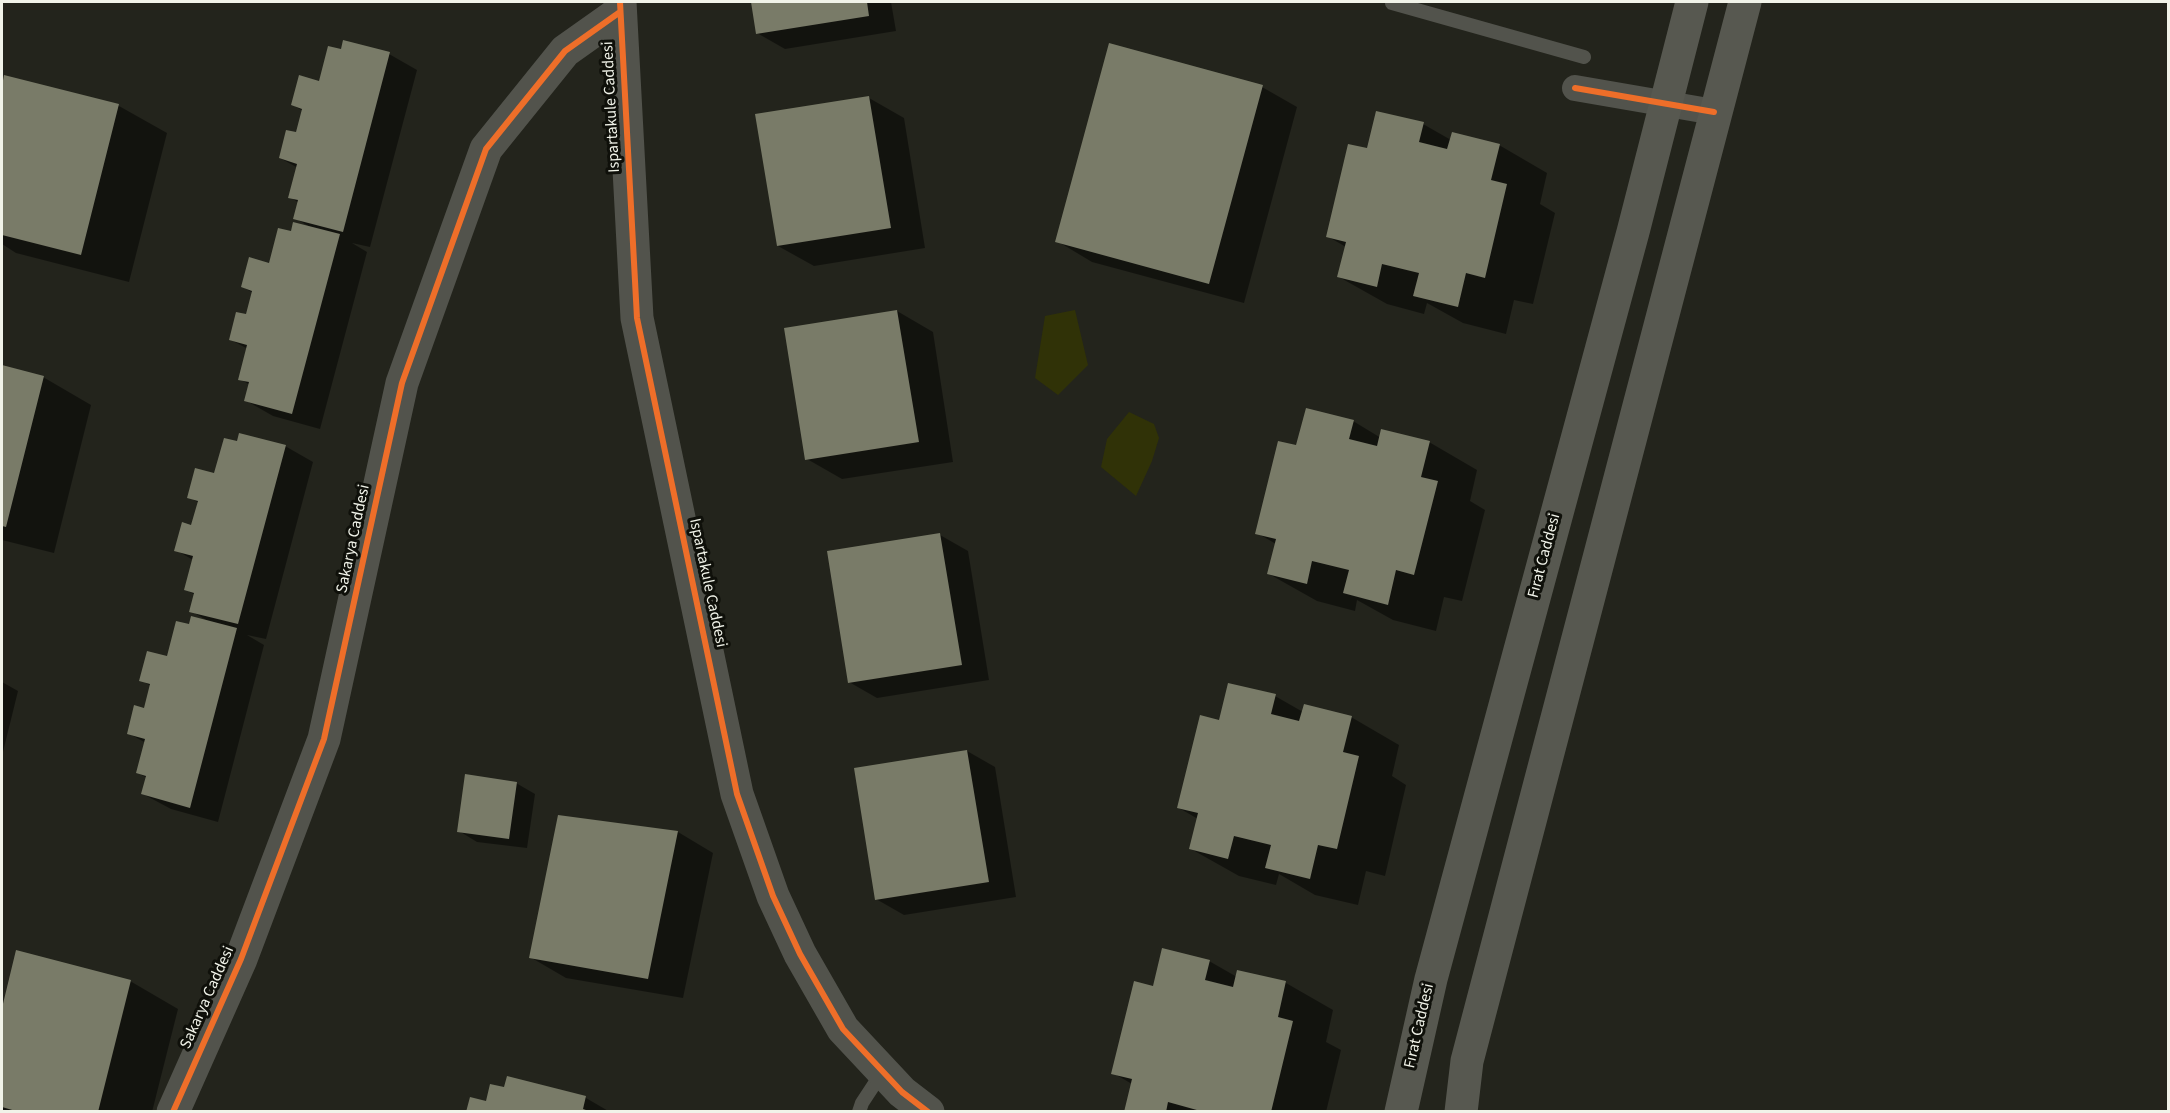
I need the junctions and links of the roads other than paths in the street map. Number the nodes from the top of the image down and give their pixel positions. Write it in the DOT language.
graph roads {
  1 [pos="1692,2"];
  2 [pos="1744,2"];
  3 [pos="1392,3"];
  4 [pos="620,7"];
  5 [pos="1584,57"];
  6 [pos="1575,88"];
  7 [pos="1665,103"];
  8 [pos="1714,112"];
  9 [pos="883,1071"];
  10 [pos="173,1112"];
  11 [pos="859,1112"];
  12 [pos="928,1112"];
  13 [pos="1401,1112"];
  14 [pos="1461,1112"];
  1 -- 7 [label="main road, Fırat Caddesi"];
  2 -- 8 [label="main road"];
  3 -- 5 [label="lane"];
  4 -- 9 [label="street, Ispartakule Caddesi"];
  4 -- 10 [label="street, Sakarya Caddesi"];
  6 -- 7 [label="street"];
  7 -- 8 [label="street"];
  7 -- 13 [label="main road, Fırat Caddesi"];
  8 -- 14 [label="main road"];
  9 -- 11 [label="lane"];
  9 -- 12 [label="street, Ispartakule Caddesi"];
}
